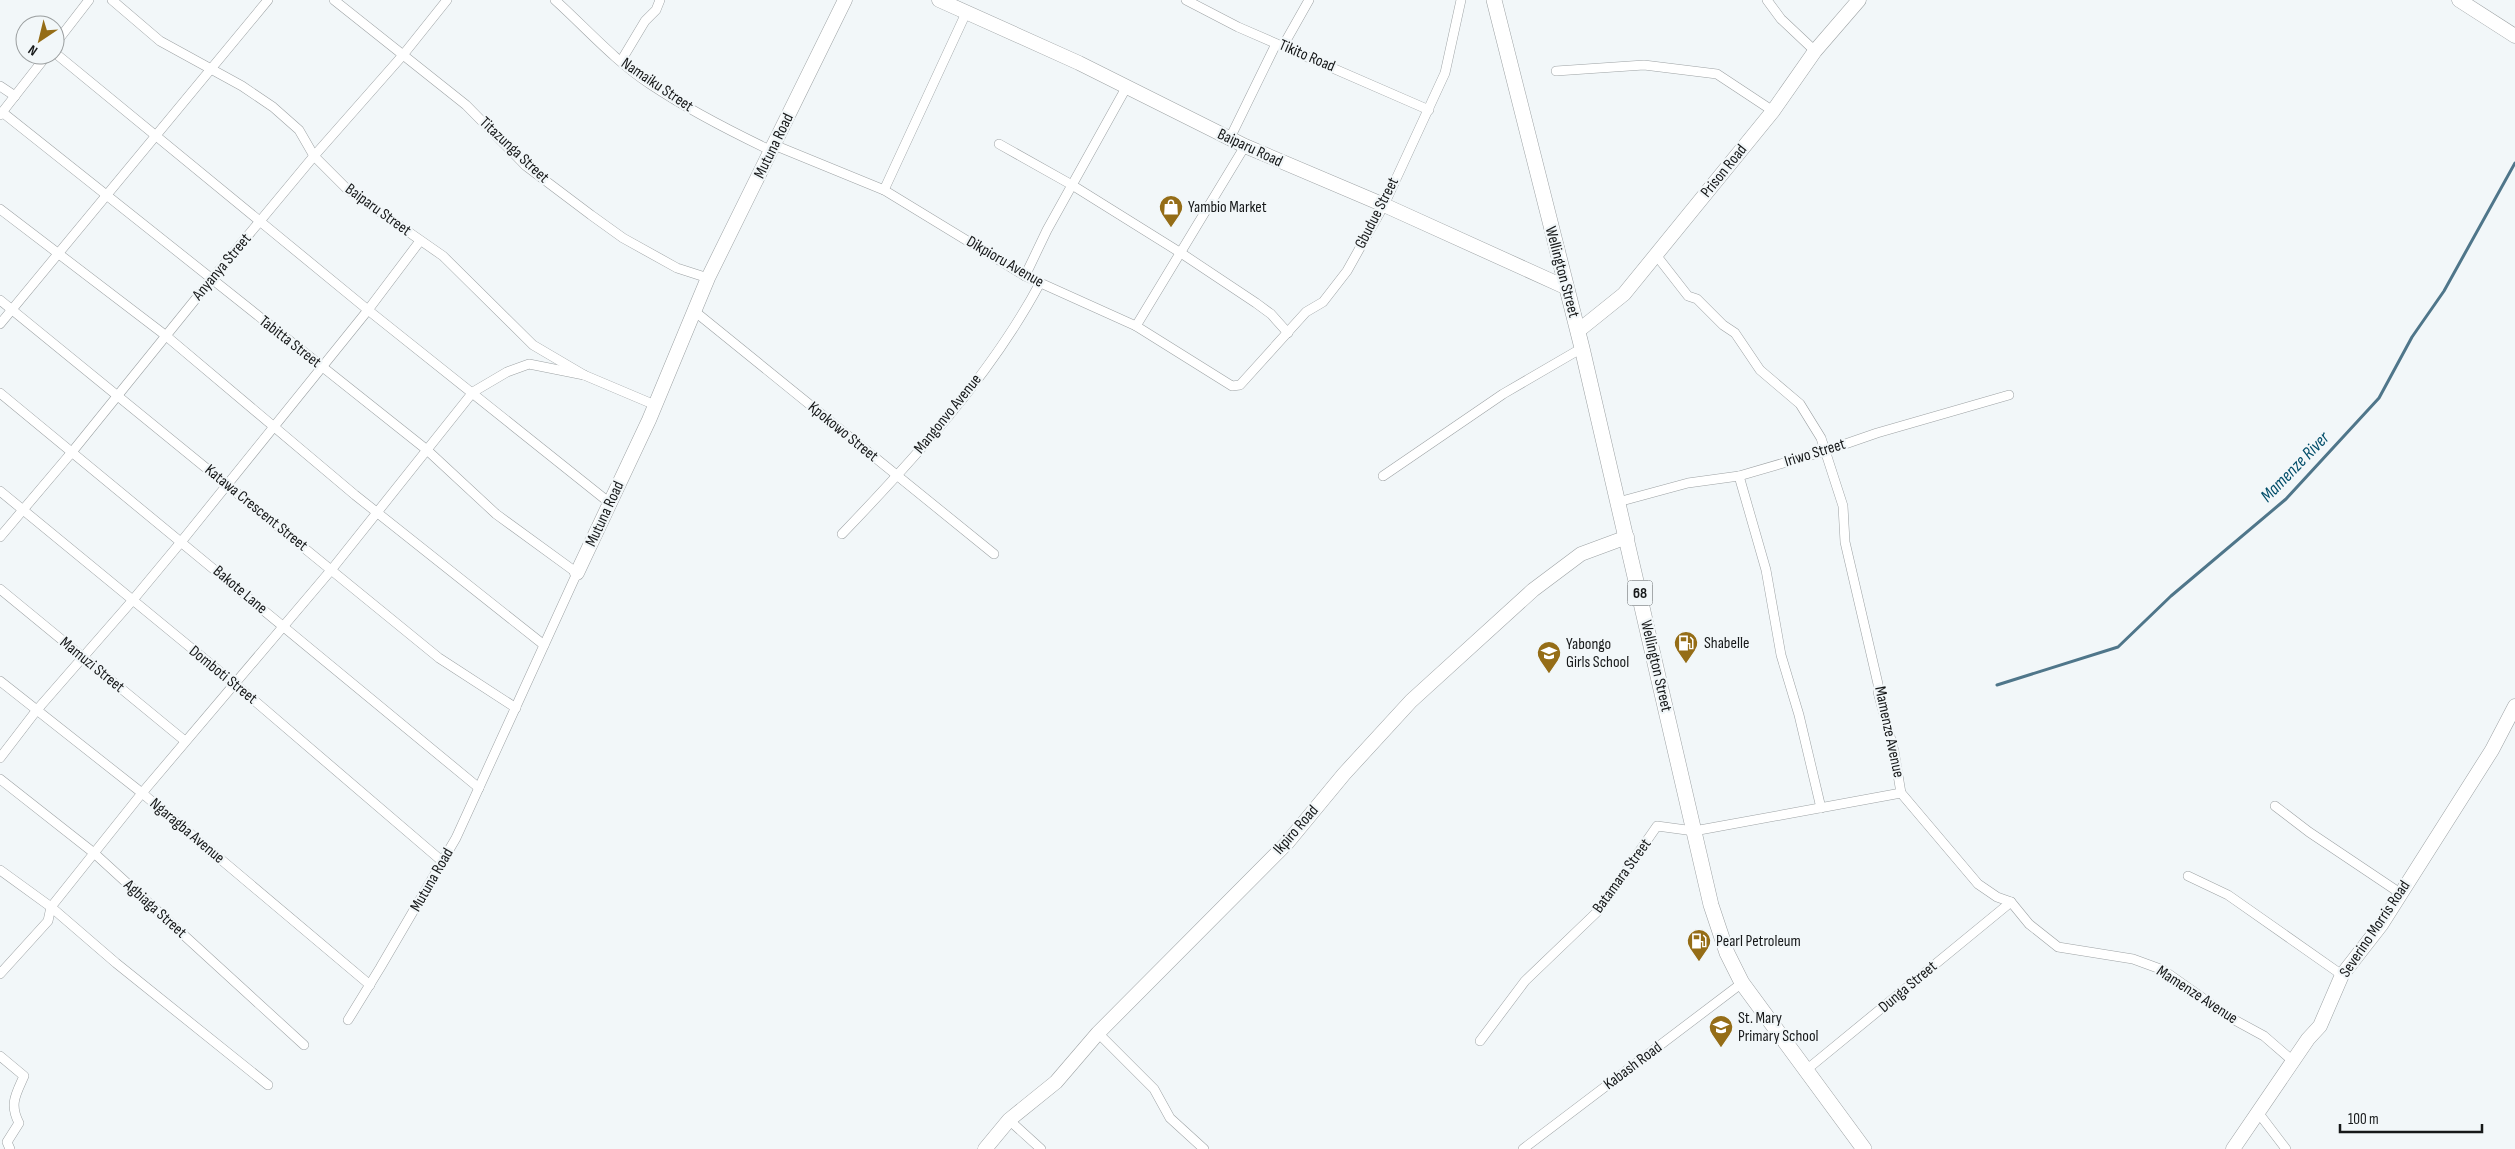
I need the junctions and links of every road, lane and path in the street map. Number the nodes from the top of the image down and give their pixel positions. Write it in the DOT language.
graph roads {
  1 [pos="89,0"];
  2 [pos="112,0"];
  3 [pos="268,0"];
  4 [pos="334,0"];
  5 [pos="446,0"];
  6 [pos="555,0"];
  7 [pos="660,0"];
  8 [pos="845,0"];
  9 [pos="939,0"];
  10 [pos="1186,0"];
  11 [pos="1309,0"];
  12 [pos="1461,0"];
  13 [pos="1494,0"];
  14 [pos="1767,0"];
  15 [pos="1858,0"];
  16 [pos="2459,0"];
  17 [pos="966,13"];
  18 [pos="65,31"];
  19 [pos="2515,36"];
  20 [pos="1280,45"];
  21 [pos="1815,51"];
  22 [pos="403,55"];
  23 [pos="65,61"];
  24 [pos="621,62"];
  25 [pos="38,65"];
  26 [pos="211,69"];
  27 [pos="1556,71"];
  28 [pos="0,86"];
  29 [pos="1126,88"];
  30 [pos="14,96"];
  31 [pos="1429,110"];
  32 [pos="1773,111"];
  33 [pos="1,113"];
  34 [pos="156,137"];
  35 [pos="1230,138"];
  36 [pos="999,144"];
  37 [pos="1245,146"];
  38 [pos="773,148"];
  39 [pos="314,156"];
  40 [pos="1072,185"];
  41 [pos="884,190"];
  42 [pos="107,196"];
  43 [pos="1384,205"];
  44 [pos="0,209"];
  45 [pos="259,222"];
  46 [pos="420,241"];
  47 [pos="58,252"];
  48 [pos="1181,253"];
  49 [pos="1656,256"];
  50 [pos="1024,276"];
  51 [pos="708,278"];
  52 [pos="210,280"];
  53 [pos="1040,283"];
  54 [pos="1565,287"];
  55 [pos="0,300"];
  56 [pos="11,310"];
  57 [pos="368,310"];
  58 [pos="693,310"];
  59 [pos="0,324"];
  60 [pos="1136,326"];
  61 [pos="1578,332"];
  62 [pos="1288,333"];
  63 [pos="165,335"];
  64 [pos="1582,348"];
  65 [pos="322,366"];
  66 [pos="584,375"];
  67 [pos="1232,386"];
  68 [pos="473,392"];
  69 [pos="0,393"];
  70 [pos="2010,395"];
  71 [pos="117,396"];
  72 [pos="654,405"];
  73 [pos="274,426"];
  74 [pos="427,450"];
  75 [pos="1825,451"];
  76 [pos="72,452"];
  77 [pos="898,476"];
  78 [pos="1383,476"];
  79 [pos="1739,476"];
  80 [pos="227,484"];
  81 [pos="0,491"];
  82 [pos="1618,502"];
  83 [pos="611,504"];
  84 [pos="22,509"];
  85 [pos="376,513"];
  86 [pos="842,534"];
  87 [pos="0,537"];
  88 [pos="1627,537"];
  89 [pos="181,542"];
  90 [pos="994,554"];
  91 [pos="332,569"];
  92 [pos="577,573"];
  93 [pos="0,590"];
  94 [pos="132,601"];
  95 [pos="284,627"];
  96 [pos="544,645"];
  97 [pos="83,658"];
  98 [pos="0,681"];
  99 [pos="235,684"];
  100 [pos="2515,706"];
  101 [pos="516,708"];
  102 [pos="36,711"];
  103 [pos="185,741"];
  104 [pos="0,758"];
  105 [pos="0,779"];
  106 [pos="479,788"];
  107 [pos="142,793"];
  108 [pos="1901,793"];
  109 [pos="2275,806"];
  110 [pos="1821,808"];
  111 [pos="1694,831"];
  112 [pos="94,853"];
  113 [pos="443,862"];
  114 [pos="0,870"];
  115 [pos="2188,876"];
  116 [pos="2400,893"];
  117 [pos="2010,902"];
  118 [pos="51,907"];
  119 [pos="0,974"];
  120 [pos="2342,975"];
  121 [pos="1742,983"];
  122 [pos="370,984"];
  123 [pos="348,1020"];
  124 [pos="1098,1033"];
  125 [pos="1480,1041"];
  126 [pos="304,1045"];
  127 [pos="0,1056"];
  128 [pos="2294,1062"];
  129 [pos="1805,1072"];
  130 [pos="268,1085"];
  131 [pos="2257,1111"];
  132 [pos="1009,1120"];
  133 [pos="10,1149"];
  134 [pos="985,1149"];
  135 [pos="1041,1149"];
  136 [pos="1204,1149"];
  137 [pos="1524,1149"];
  138 [pos="1864,1149"];
  139 [pos="2233,1149"];
  140 [pos="2286,1149"];
  1 -- 18 [label="street"];
  2 -- 26 [label="street, Baiparu Street"];
  3 -- 26 [label="street"];
  4 -- 22 [label="street, Titazunga Street"];
  5 -- 22 [label="street, Anyanya Street"];
  6 -- 24 [label="street, Namaiku Street"];
  7 -- 24 [label="street"];
  8 -- 38 [label="street, Mutuna Road"];
  9 -- 17 [label="street, Baiparu Road"];
  10 -- 20 [label="street, Tikito Road"];
  11 -- 20 [label="street"];
  12 -- 31 [label="street, Gbudue Street"];
  13 -- 54 [label="main road, Wellington Street / 68"];
  14 -- 21 [label="street"];
  15 -- 21 [label="street, Prison Road"];
  16 -- 19 [label="street"];
  17 -- 29 [label="street, Baiparu Road"];
  17 -- 41 [label="street"];
  20 -- 31 [label="street, Tikito Road"];
  20 -- 35 [label="street"];
  21 -- 32 [label="street, Prison Road"];
  22 -- 39 [label="street, Anyanya Street"];
  22 -- 51 [label="street, Titazunga Street"];
  23 -- 34 [label="street"];
  24 -- 38 [label="street, Namaiku Street"];
  25 -- 30 [label="street"];
  26 -- 34 [label="street"];
  26 -- 39 [label="street, Baiparu Street"];
  27 -- 32 [label="street"];
  28 -- 30 [label="street"];
  29 -- 35 [label="street, Baiparu Road"];
  29 -- 40 [label="street"];
  30 -- 33 [label="street"];
  31 -- 43 [label="street, Gbudue Street"];
  32 -- 49 [label="street, Prison Road"];
  33 -- 42 [label="street, Tabitta Street"];
  34 -- 42 [label="street"];
  34 -- 45 [label="street"];
  35 -- 37 [label="street, Baiparu Road"];
  36 -- 40 [label="street"];
  37 -- 43 [label="street, Baiparu Road"];
  37 -- 48 [label="street"];
  38 -- 41 [label="street, Dikpioru Avenue"];
  38 -- 51 [label="street, Mutuna Road"];
  39 -- 45 [label="street, Anyanya Street"];
  39 -- 46 [label="street, Baiparu Street"];
  40 -- 48 [label="street"];
  40 -- 50 [label="street"];
  41 -- 50 [label="street, Dikpioru Avenue"];
  42 -- 47 [label="street"];
  42 -- 52 [label="street, Tabitta Street"];
  43 -- 54 [label="street, Baiparu Road"];
  43 -- 62 [label="street, Gbudue Street"];
  44 -- 47 [label="street"];
  45 -- 52 [label="street, Anyanya Street"];
  45 -- 57 [label="street"];
  46 -- 57 [label="street"];
  46 -- 66 [label="street, Baiparu Street"];
  47 -- 56 [label="street"];
  47 -- 63 [label="street"];
  48 -- 60 [label="street"];
  48 -- 62 [label="street"];
  49 -- 61 [label="street, Prison Road"];
  49 -- 75 [label="street, Mamenze Avenue"];
  50 -- 53 [label="street, Dikpioru Avenue"];
  51 -- 58 [label="street, Mutuna Road"];
  52 -- 63 [label="street, Anyanya Street"];
  52 -- 65 [label="street, Tabitta Street"];
  53 -- 60 [label="street, Dikpioru Avenue"];
  53 -- 77 [label="street, Mangonvo Avenue"];
  54 -- 61 [label="main road, Wellington Street / 68"];
  55 -- 56 [label="street, Katawa Crescent Street"];
  56 -- 59 [label="street"];
  56 -- 71 [label="street, Katawa Crescent Street"];
  57 -- 65 [label="street"];
  57 -- 68 [label="street"];
  58 -- 72 [label="street, Mutuna Road"];
  58 -- 77 [label="street, Kpokowo Street"];
  60 -- 67 [label="street, Dikpioru Avenue"];
  61 -- 64 [label="main road, Wellington Street / 68"];
  62 -- 67 [label="street, Gbudue Street"];
  63 -- 71 [label="street, Anyanya Street"];
  63 -- 73 [label="street"];
  64 -- 78 [label="street"];
  64 -- 82 [label="main road, Wellington Street / 68"];
  65 -- 73 [label="street"];
  65 -- 74 [label="street, Tabitta Street"];
  66 -- 68 [label="street"];
  66 -- 72 [label="street, Baiparu Street"];
  68 -- 74 [label="street"];
  68 -- 83 [label="street"];
  69 -- 76 [label="street, Bakote Lane"];
  70 -- 75 [label="street, Iriwo Street"];
  71 -- 76 [label="street, Anyanya Street"];
  71 -- 80 [label="street, Katawa Crescent Street"];
  72 -- 83 [label="street, Mutuna Road"];
  73 -- 80 [label="street"];
  73 -- 85 [label="street"];
  74 -- 85 [label="street"];
  74 -- 92 [label="street, Tabitta Street"];
  75 -- 79 [label="street, Iriwo Street"];
  75 -- 108 [label="street, Mamenze Avenue"];
  76 -- 84 [label="street, Anyanya Street"];
  76 -- 89 [label="street, Bakote Lane"];
  77 -- 86 [label="street, Mangonvo Avenue"];
  77 -- 90 [label="street, Kpokowo Street"];
  79 -- 82 [label="street, Iriwo Street"];
  79 -- 110 [label="street"];
  80 -- 89 [label="street"];
  80 -- 91 [label="street, Katawa Crescent Street"];
  81 -- 84 [label="street, Domboti Street"];
  82 -- 88 [label="main road, Wellington Street / 68"];
  83 -- 92 [label="street, Mutuna Road"];
  84 -- 87 [label="street, Anyanya Street"];
  84 -- 94 [label="street, Domboti Street"];
  85 -- 91 [label="street"];
  85 -- 96 [label="street"];
  88 -- 111 [label="main road, Wellington Street / 68"];
  88 -- 124 [label="street, Ikpiro Road"];
  89 -- 94 [label="street"];
  89 -- 95 [label="street, Bakote Lane"];
  91 -- 95 [label="street"];
  91 -- 101 [label="street, Katawa Crescent Street"];
  92 -- 96 [label="street, Mutuna Road"];
  93 -- 97 [label="street, Mamuzi Street"];
  94 -- 97 [label="street"];
  94 -- 99 [label="street, Domboti Street"];
  95 -- 99 [label="street"];
  95 -- 106 [label="street, Bakote Lane"];
  96 -- 101 [label="street, Mutuna Road"];
  97 -- 102 [label="street"];
  97 -- 103 [label="street, Mamuzi Street"];
  98 -- 102 [label="street, Ngaragba Avenue"];
  99 -- 103 [label="street"];
  99 -- 113 [label="street, Domboti Street"];
  100 -- 116 [label="street, Severino Morris Road"];
  101 -- 106 [label="street, Mutuna Road"];
  102 -- 104 [label="street"];
  102 -- 107 [label="street, Ngaragba Avenue"];
  103 -- 107 [label="street"];
  105 -- 112 [label="street, Agbiaga Street"];
  106 -- 113 [label="street, Mutuna Road"];
  107 -- 112 [label="street"];
  107 -- 122 [label="street, Ngaragba Avenue"];
  108 -- 110 [label="street, Batamara Street"];
  108 -- 117 [label="street, Mamenze Avenue"];
  109 -- 116 [label="street"];
  110 -- 111 [label="street, Batamara Street"];
  111 -- 121 [label="main road, Wellington Street / 68"];
  111 -- 125 [label="street, Batamara Street"];
  112 -- 118 [label="street"];
  112 -- 126 [label="street, Agbiaga Street"];
  113 -- 122 [label="street, Mutuna Road"];
  114 -- 118 [label="street"];
  115 -- 120 [label="street"];
  116 -- 120 [label="street, Severino Morris Road"];
  117 -- 128 [label="street, Mamenze Avenue"];
  117 -- 129 [label="street, Dunga Street"];
  118 -- 119 [label="street"];
  118 -- 130 [label="street"];
  120 -- 128 [label="street, Severino Morris Road"];
  121 -- 129 [label="main road, Wellington Street / 68"];
  121 -- 137 [label="street, Kabash Road"];
  122 -- 123 [label="street, Mutuna Road"];
  124 -- 132 [label="street, Ikpiro Road"];
  124 -- 136 [label="street"];
  127 -- 133 [label="street"];
  128 -- 131 [label="street, Severino Morris Road"];
  129 -- 138 [label="main road, Wellington Street / 68"];
  131 -- 139 [label="street, Severino Morris Road"];
  131 -- 140 [label="street"];
  132 -- 134 [label="street, Ikpiro Road"];
  132 -- 135 [label="street"];
}
